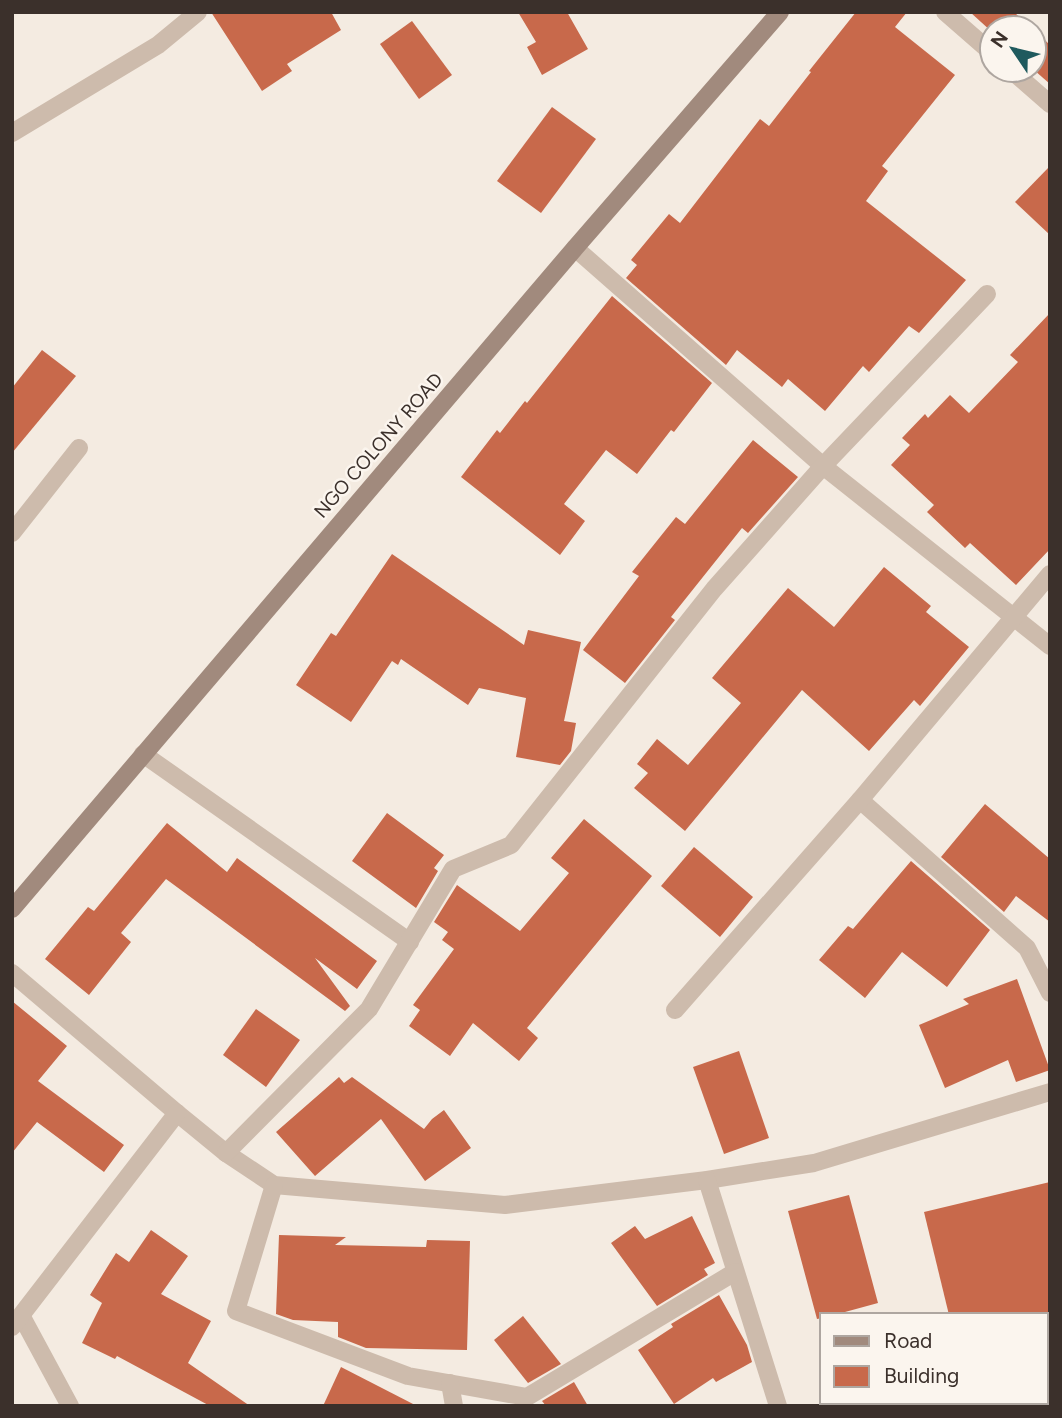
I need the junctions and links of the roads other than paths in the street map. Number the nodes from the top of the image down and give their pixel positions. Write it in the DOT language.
graph roads {
  1 [pos="198,12"];
  2 [pos="779,12"];
  3 [pos="945,12"];
  4 [pos="978,41"];
  5 [pos="1027,84"];
  6 [pos="1050,104"];
  7 [pos="12,134"];
  8 [pos="575,248"];
  9 [pos="987,294"];
  10 [pos="79,448"];
  11 [pos="823,466"];
  12 [pos="12,533"];
  13 [pos="1050,574"];
  14 [pos="1013,615"];
  15 [pos="1050,646"];
  16 [pos="143,754"];
  17 [pos="860,800"];
  18 [pos="12,909"];
  19 [pos="410,942"];
  20 [pos="12,973"];
  21 [pos="1050,993"];
  22 [pos="675,1010"];
  23 [pos="1050,1092"];
  24 [pos="177,1113"];
  25 [pos="226,1153"];
  26 [pos="707,1180"];
  27 [pos="274,1185"];
  28 [pos="735,1272"];
  29 [pos="17,1322"];
  30 [pos="450,1383"];
  31 [pos="70,1406"];
  32 [pos="454,1406"];
  33 [pos="778,1406"];
  1 -- 7 [label="street"];
  2 -- 8 [label="street, NGO COLONY ROAD"];
  3 -- 4 [label="street"];
  5 -- 6 [label="street"];
  8 -- 11 [label="street"];
  8 -- 16 [label="street, NGO COLONY ROAD"];
  9 -- 11 [label="street"];
  10 -- 12 [label="street"];
  11 -- 14 [label="street"];
  11 -- 19 [label="street"];
  13 -- 14 [label="street"];
  14 -- 15 [label="street"];
  14 -- 17 [label="street"];
  16 -- 18 [label="street, NGO COLONY ROAD"];
  16 -- 19 [label="street"];
  17 -- 21 [label="street"];
  17 -- 22 [label="street"];
  19 -- 25 [label="street"];
  20 -- 24 [label="street"];
  23 -- 26 [label="street"];
  24 -- 25 [label="street"];
  24 -- 29 [label="street"];
  25 -- 27 [label="street"];
  26 -- 27 [label="street"];
  26 -- 28 [label="street"];
  27 -- 30 [label="street"];
  28 -- 30 [label="street"];
  28 -- 33 [label="street"];
  29 -- 31 [label="street"];
  30 -- 32 [label="street"];
}
